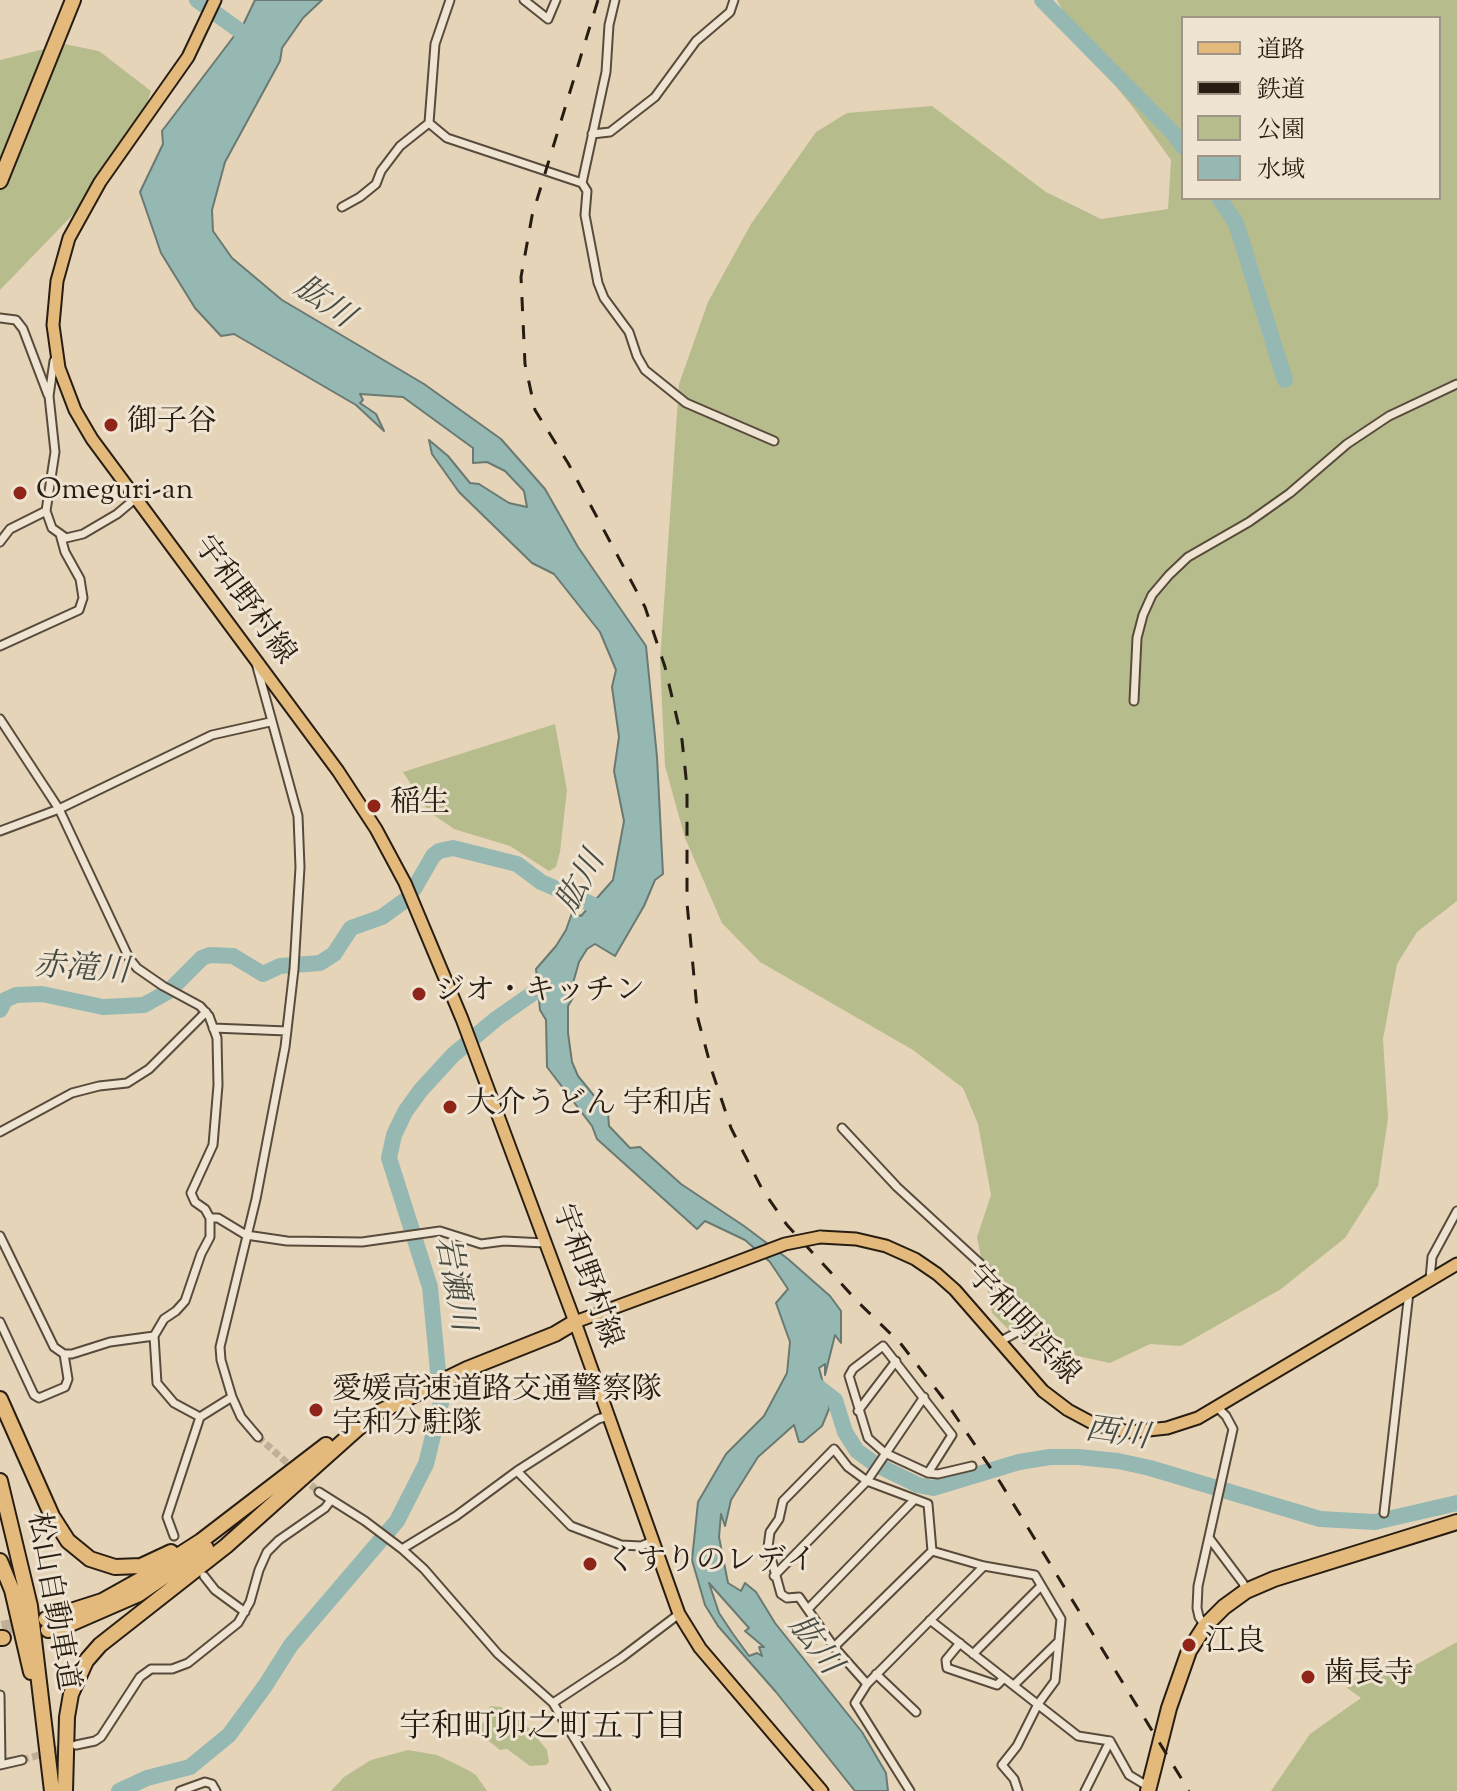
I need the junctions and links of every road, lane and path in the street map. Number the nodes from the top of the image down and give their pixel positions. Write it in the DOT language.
graph roads {
  1 [pos="73,0"];
  2 [pos="215,0"];
  3 [pos="450,0"];
  4 [pos="524,0"];
  5 [pos="556,0"];
  6 [pos="615,0"];
  7 [pos="734,0"];
  8 [pos="429,123"];
  9 [pos="592,134"];
  10 [pos="0,181"];
  11 [pos="582,183"];
  12 [pos="342,207"];
  13 [pos="0,318"];
  14 [pos="57,351"];
  15 [pos="1457,384"];
  16 [pos="49,396"];
  17 [pos="774,441"];
  18 [pos="136,498"];
  19 [pos="46,511"];
  20 [pos="60,534"];
  21 [pos="0,542"];
  22 [pos="0,646"];
  23 [pos="255,660"];
  24 [pos="1134,701"];
  25 [pos="0,719"];
  26 [pos="270,722"];
  27 [pos="59,809"];
  28 [pos="0,831"];
  29 [pos="206,1012"];
  30 [pos="213,1028"];
  31 [pos="287,1031"];
  32 [pos="842,1128"];
  33 [pos="0,1132"];
  34 [pos="1457,1211"];
  35 [pos="210,1218"];
  36 [pos="246,1235"];
  37 [pos="0,1236"];
  38 [pos="545,1243"];
  39 [pos="1457,1264"];
  40 [pos="1430,1279"];
  41 [pos="1409,1292"];
  42 [pos="0,1322"];
  43 [pos="575,1322"];
  44 [pos="154,1336"];
  45 [pos="999,1342"];
  46 [pos="64,1354"];
  47 [pos="896,1361"];
  48 [pos="232,1397"];
  49 [pos="924,1397"];
  50 [pos="0,1399"];
  51 [pos="390,1404"];
  52 [pos="1217,1407"];
  53 [pos="858,1411"];
  54 [pos="609,1416"];
  55 [pos="200,1417"];
  56 [pos="258,1437"];
  57 [pos="883,1457"];
  58 [pos="320,1461"];
  59 [pos="972,1466"];
  60 [pos="517,1471"];
  61 [pos="928,1473"];
  62 [pos="0,1481"];
  63 [pos="867,1481"];
  64 [pos="266,1489"];
  65 [pos="319,1492"];
  66 [pos="331,1500"];
  67 [pos="914,1500"];
  68 [pos="1384,1513"];
  69 [pos="1457,1522"];
  70 [pos="174,1536"];
  71 [pos="1210,1539"];
  72 [pos="653,1541"];
  73 [pos="399,1546"];
  74 [pos="932,1551"];
  75 [pos="0,1561"];
  76 [pos="984,1566"];
  77 [pos="204,1576"];
  78 [pos="774,1576"];
  79 [pos="1041,1586"];
  80 [pos="1246,1591"];
  81 [pos="808,1609"];
  82 [pos="245,1612"];
  83 [pos="679,1614"];
  84 [pos="930,1620"];
  85 [pos="1205,1626"];
  86 [pos="1059,1641"];
  87 [pos="960,1643"];
  88 [pos="834,1647"];
  89 [pos="973,1654"];
  90 [pos="876,1674"];
  91 [pos="1004,1678"];
  92 [pos="867,1684"];
  93 [pos="1014,1685"];
  94 [pos="0,1695"];
  95 [pos="553,1703"];
  96 [pos="1038,1704"];
  97 [pos="916,1712"];
  98 [pos="45,1732"];
  99 [pos="1110,1741"];
  100 [pos="76,1745"];
  101 [pos="22,1760"];
  102 [pos="0,1764"];
  103 [pos="48,1785"];
  104 [pos="1148,1789"];
  105 [pos="65,1791"];
  106 [pos="180,1791"];
  107 [pos="216,1791"];
  108 [pos="606,1791"];
  109 [pos="822,1791"];
  110 [pos="910,1791"];
  111 [pos="1018,1791"];
  112 [pos="1085,1791"];
  1 -- 10 [label="highway"];
  2 -- 14 [label="main road, 宇和野村線"];
  3 -- 8 [label="street"];
  4 -- 5 [label="street"];
  6 -- 9 [label="street"];
  7 -- 9 [label="street"];
  8 -- 11 [label="street"];
  8 -- 12 [label="street"];
  9 -- 11 [label="street"];
  11 -- 17 [label="street"];
  13 -- 16 [label="street"];
  14 -- 16 [label="street"];
  14 -- 18 [label="main road, 宇和野村線"];
  15 -- 24 [label="street"];
  16 -- 19 [label="street"];
  18 -- 20 [label="street"];
  18 -- 23 [label="main road, 宇和野村線"];
  19 -- 20 [label="street"];
  19 -- 21 [label="street"];
  20 -- 22 [label="street"];
  23 -- 26 [label="street"];
  23 -- 38 [label="main road, 宇和野村線"];
  25 -- 27 [label="street"];
  26 -- 27 [label="street"];
  26 -- 31 [label="street"];
  27 -- 28 [label="street"];
  27 -- 29 [label="street"];
  29 -- 30 [label="street"];
  29 -- 33 [label="street"];
  30 -- 31 [label="street"];
  30 -- 35 [label="street"];
  31 -- 36 [label="street"];
  32 -- 45 [label="street"];
  34 -- 40 [label="street"];
  35 -- 36 [label="street"];
  35 -- 44 [label="street"];
  36 -- 38 [label="street"];
  36 -- 48 [label="street"];
  37 -- 46 [label="street"];
  38 -- 43 [label="main road, 宇和野村線"];
  39 -- 40 [label="main road, 宇和明浜線"];
  40 -- 41 [label="main road, 宇和明浜線"];
  41 -- 52 [label="main road, 宇和明浜線"];
  41 -- 68 [label="street"];
  42 -- 46 [label="street"];
  43 -- 45 [label="main road, 宇和明浜線, bridge"];
  43 -- 51 [label="highway"];
  43 -- 54 [label="main road, 宇和野村線"];
  44 -- 46 [label="street"];
  44 -- 55 [label="street"];
  45 -- 52 [label="main road, 宇和明浜線"];
  47 -- 49 [label="street"];
  47 -- 53 [label="street"];
  47 -- 53 [label="street"];
  48 -- 55 [label="street"];
  48 -- 56 [label="street"];
  49 -- 57 [label="street"];
  49 -- 61 [label="street"];
  50 -- 64 [label="highway"];
  51 -- 58 [label="highway"];
  51 -- 64 [label="highway"];
  52 -- 71 [label="street"];
  53 -- 57 [label="street"];
  54 -- 60 [label="street"];
  54 -- 72 [label="main road, 宇和野村線"];
  55 -- 70 [label="street"];
  57 -- 61 [label="street"];
  57 -- 63 [label="street"];
  58 -- 64 [label="highway"];
  58 -- 105 [label="highway"];
  59 -- 61 [label="street"];
  60 -- 72 [label="street"];
  60 -- 73 [label="street"];
  62 -- 98 [label="highway, 松山自動車道"];
  63 -- 67 [label="street"];
  63 -- 78 [label="street"];
  63 -- 78 [label="street"];
  65 -- 66 [label="street"];
  66 -- 73 [label="street"];
  66 -- 82 [label="street"];
  67 -- 74 [label="street"];
  67 -- 81 [label="street"];
  69 -- 80 [label="highway"];
  71 -- 80 [label="street"];
  71 -- 85 [label="street"];
  72 -- 83 [label="main road, 宇和野村線"];
  73 -- 95 [label="street"];
  74 -- 76 [label="street"];
  74 -- 88 [label="street"];
  75 -- 98 [label="highway"];
  76 -- 79 [label="street"];
  76 -- 84 [label="street"];
  77 -- 82 [label="street"];
  78 -- 81 [label="street"];
  79 -- 86 [label="street"];
  79 -- 89 [label="street"];
  80 -- 85 [label="highway"];
  81 -- 88 [label="street"];
  82 -- 100 [label="street"];
  83 -- 95 [label="street"];
  83 -- 109 [label="main road, 宇和野村線"];
  84 -- 87 [label="street"];
  84 -- 90 [label="street"];
  85 -- 104 [label="highway"];
  86 -- 93 [label="street"];
  86 -- 96 [label="street"];
  87 -- 89 [label="street"];
  87 -- 91 [label="street"];
  88 -- 92 [label="street"];
  89 -- 91 [label="street"];
  90 -- 92 [label="street"];
  90 -- 97 [label="street"];
  91 -- 93 [label="street"];
  92 -- 110 [label="street"];
  93 -- 96 [label="street"];
  94 -- 102 [label="street"];
  95 -- 108 [label="street"];
  96 -- 99 [label="street"];
  96 -- 111 [label="street"];
  98 -- 103 [label="highway, 松山自動車道"];
  99 -- 104 [label="street"];
  99 -- 112 [label="street"];
  101 -- 102 [label="street"];
  106 -- 107 [label="street"];
}
